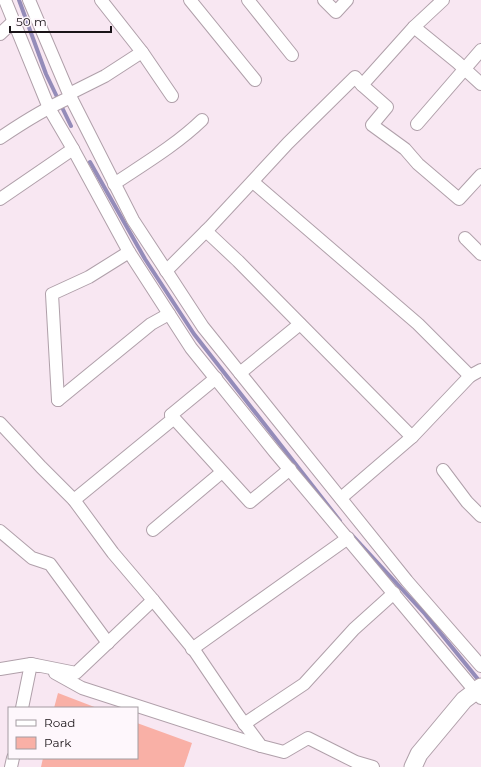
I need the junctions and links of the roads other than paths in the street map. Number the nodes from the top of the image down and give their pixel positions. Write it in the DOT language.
graph roads {
  1 [pos="5,0"];
  2 [pos="29,0"];
  3 [pos="101,0"];
  4 [pos="190,0"];
  5 [pos="248,0"];
  6 [pos="324,0"];
  7 [pos="347,0"];
  8 [pos="443,0"];
  9 [pos="14,21"];
  10 [pos="414,27"];
  11 [pos="0,34"];
  12 [pos="481,50"];
  13 [pos="142,52"];
  14 [pos="292,55"];
  15 [pos="465,69"];
  16 [pos="255,80"];
  17 [pos="481,84"];
  18 [pos="362,85"];
  19 [pos="172,96"];
  20 [pos="69,97"];
  21 [pos="51,107"];
  22 [pos="202,120"];
  23 [pos="417,124"];
  24 [pos="0,138"];
  25 [pos="73,149"];
  26 [pos="481,175"];
  27 [pos="253,182"];
  28 [pos="114,184"];
  29 [pos="0,199"];
  30 [pos="206,231"];
  31 [pos="465,238"];
  32 [pos="129,252"];
  33 [pos="481,254"];
  34 [pos="166,271"];
  35 [pos="169,314"];
  36 [pos="300,324"];
  37 [pos="481,370"];
  38 [pos="240,373"];
  39 [pos="470,376"];
  40 [pos="216,378"];
  41 [pos="171,415"];
  42 [pos="0,423"];
  43 [pos="412,437"];
  44 [pos="290,469"];
  45 [pos="443,470"];
  46 [pos="222,472"];
  47 [pos="340,498"];
  48 [pos="74,500"];
  49 [pos="481,516"];
  50 [pos="153,530"];
  51 [pos="0,531"];
  52 [pos="348,538"];
  53 [pos="394,593"];
  54 [pos="153,600"];
  55 [pos="108,643"];
  56 [pos="192,649"];
  57 [pos="31,664"];
  58 [pos="481,666"];
  59 [pos="0,669"];
  60 [pos="478,692"];
  61 [pos="22,707"];
  62 [pos="244,724"];
  63 [pos="261,746"];
  64 [pos="373,767"];
  65 [pos="413,767"];
  1 -- 9 [label="street"];
  2 -- 20 [label="street"];
  3 -- 13 [label="street"];
  4 -- 16 [label="street"];
  5 -- 14 [label="street"];
  6 -- 7 [label="street"];
  8 -- 10 [label="street"];
  9 -- 11 [label="street"];
  9 -- 21 [label="street"];
  10 -- 15 [label="street"];
  10 -- 18 [label="street"];
  12 -- 15 [label="street"];
  13 -- 19 [label="street"];
  13 -- 20 [label="street"];
  15 -- 17 [label="street"];
  15 -- 23 [label="street"];
  18 -- 26 [label="street"];
  18 -- 27 [label="street"];
  20 -- 21 [label="street"];
  20 -- 28 [label="street"];
  21 -- 24 [label="street"];
  21 -- 25 [label="street"];
  22 -- 28 [label="street"];
  25 -- 29 [label="street"];
  25 -- 32 [label="street"];
  27 -- 30 [label="street"];
  27 -- 39 [label="street"];
  28 -- 34 [label="street"];
  30 -- 34 [label="street"];
  30 -- 36 [label="street"];
  31 -- 33 [label="street"];
  32 -- 35 [label="street"];
  32 -- 35 [label="street"];
  34 -- 38 [label="street"];
  35 -- 40 [label="street"];
  36 -- 38 [label="street"];
  36 -- 43 [label="street"];
  37 -- 39 [label="street"];
  38 -- 47 [label="street"];
  39 -- 43 [label="street"];
  40 -- 41 [label="street"];
  40 -- 44 [label="street"];
  41 -- 46 [label="street"];
  41 -- 48 [label="street"];
  42 -- 48 [label="street"];
  43 -- 47 [label="street"];
  44 -- 46 [label="street"];
  44 -- 52 [label="street"];
  45 -- 49 [label="street"];
  46 -- 50 [label="street"];
  47 -- 58 [label="street"];
  48 -- 54 [label="street"];
  51 -- 55 [label="street"];
  52 -- 53 [label="street"];
  52 -- 56 [label="street"];
  53 -- 60 [label="street"];
  53 -- 62 [label="street"];
  54 -- 55 [label="street"];
  54 -- 56 [label="street"];
  55 -- 57 [label="street"];
  56 -- 62 [label="street"];
  57 -- 59 [label="street"];
  57 -- 61 [label="street"];
  57 -- 63 [label="street"];
  60 -- 65 [label="street"];
  62 -- 63 [label="street"];
  63 -- 64 [label="street"];
}
